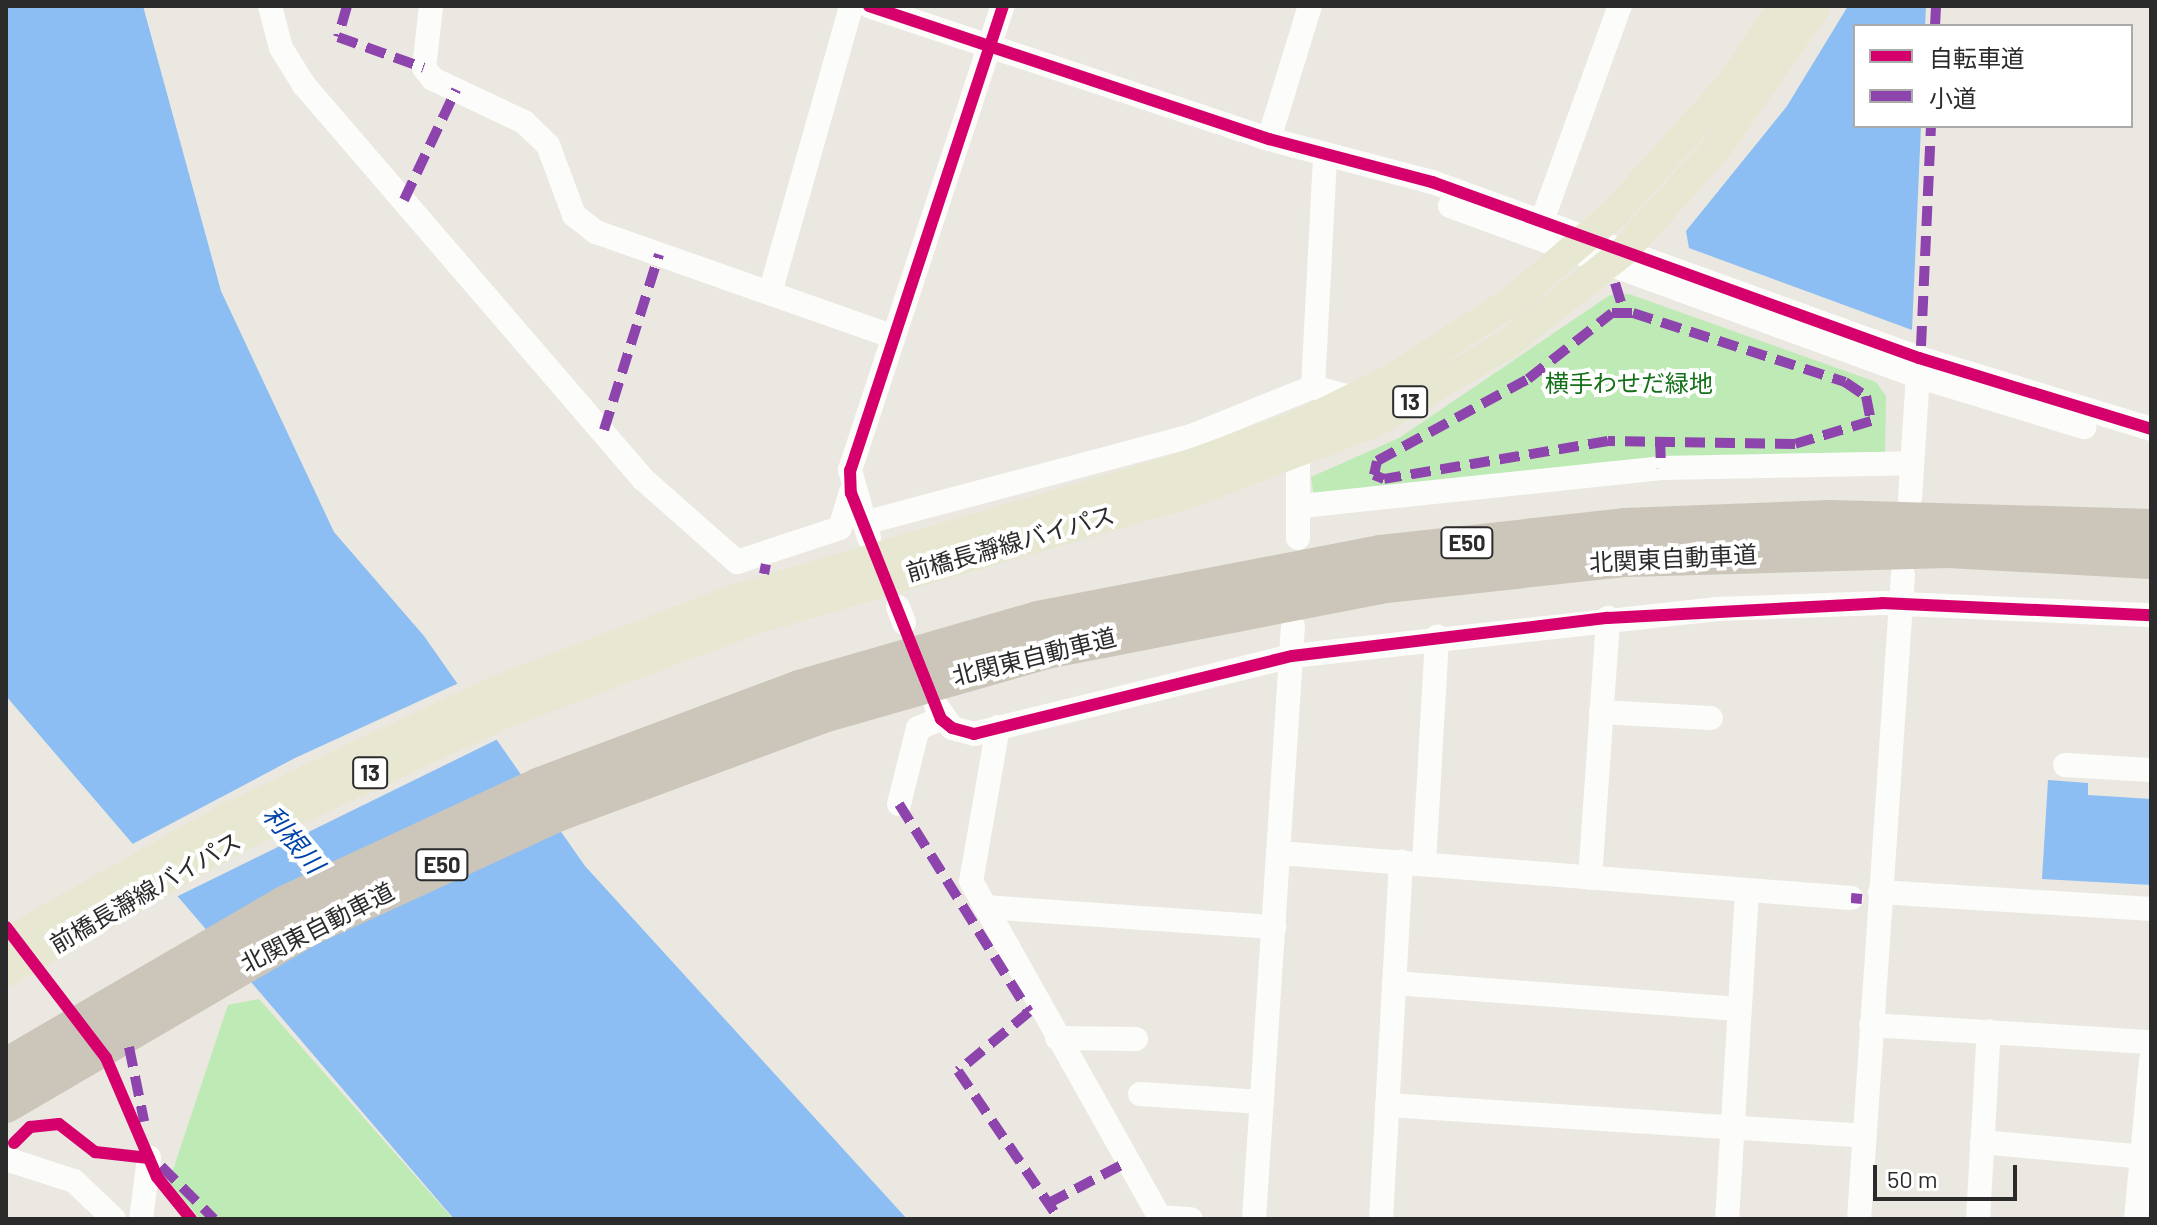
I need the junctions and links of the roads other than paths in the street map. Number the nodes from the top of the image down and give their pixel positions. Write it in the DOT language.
graph roads {
  1 [pos="270,6"];
  2 [pos="431,6"];
  3 [pos="851,6"];
  4 [pos="869,6"];
  5 [pos="1003,6"];
  6 [pos="1310,6"];
  7 [pos="1620,6"];
  8 [pos="1783,6"];
  9 [pos="1816,6"];
  10 [pos="989,45"];
  11 [pos="1269,139"];
  12 [pos="1325,157"];
  13 [pos="1542,221"];
  14 [pos="1581,244"];
  15 [pos="1616,257"];
  16 [pos="770,293"];
  17 [pos="892,336"];
  18 [pos="1918,367"];
  19 [pos="1313,387"];
  20 [pos="1354,398"];
  21 [pos="2151,429"];
  22 [pos="2151,443"];
  23 [pos="1298,456"];
  24 [pos="1912,463"];
  25 [pos="851,493"];
  26 [pos="1910,498"];
  27 [pos="1301,506"];
  28 [pos="2151,527"];
  29 [pos="1298,538"];
  30 [pos="2151,561"];
  31 [pos="1903,574"];
  32 [pos="1902,604"];
  33 [pos="744,610"];
  34 [pos="2151,615"];
  35 [pos="1608,618"];
  36 [pos="1293,626"];
  37 [pos="1437,636"];
  38 [pos="1292,656"];
  39 [pos="810,702"];
  40 [pos="1601,712"];
  41 [pos="1711,718"];
  42 [pos="998,727"];
  43 [pos="2065,765"];
  44 [pos="2151,770"];
  45 [pos="899,804"];
  46 [pos="1279,853"];
  47 [pos="1412,863"];
  48 [pos="1590,878"];
  49 [pos="1747,891"];
  50 [pos="1880,892"];
  51 [pos="1851,898"];
  52 [pos="985,907"];
  53 [pos="2151,909"];
  54 [pos="1274,927"];
  55 [pos="7,962"];
  56 [pos="1394,983"];
  57 [pos="1739,1009"];
  58 [pos="1871,1025"];
  59 [pos="1989,1031"];
  60 [pos="1057,1038"];
  61 [pos="1136,1039"];
  62 [pos="74,1042"];
  63 [pos="2151,1042"];
  64 [pos="2151,1060"];
  65 [pos="6,1066"];
  66 [pos="1140,1094"];
  67 [pos="1262,1102"];
  68 [pos="6,1105"];
  69 [pos="1387,1105"];
  70 [pos="1735,1127"];
  71 [pos="1864,1136"];
  72 [pos="1982,1142"];
  73 [pos="2144,1157"];
  74 [pos="149,1158"];
  75 [pos="8,1164"];
  76 [pos="1161,1218"];
  77 [pos="114,1219"];
  78 [pos="141,1219"];
  79 [pos="1191,1219"];
  80 [pos="1254,1219"];
  81 [pos="1381,1219"];
  82 [pos="1727,1219"];
  83 [pos="1859,1219"];
  84 [pos="1978,1219"];
  85 [pos="2136,1219"];
  1 -- 25 [label="street"];
  2 -- 16 [label="street"];
  3 -- 16 [label="street"];
  4 -- 10 [label="street"];
  5 -- 10 [label="street"];
  6 -- 11 [label="street"];
  7 -- 13 [label="street"];
  8 -- 14 [label="main road, 前橋長瀞線バイパス / 13"];
  9 -- 15 [label="main road, 前橋長瀞線バイパス / 13"];
  10 -- 11 [label="street"];
  10 -- 17 [label="street"];
  11 -- 12 [label="street"];
  12 -- 13 [label="street"];
  12 -- 14 [label="street"];
  12 -- 19 [label="street"];
  13 -- 14 [label="street"];
  14 -- 15 [label="street"];
  14 -- 20 [label="main road, 前橋長瀞線バイパス / 13"];
  15 -- 18 [label="street"];
  15 -- 23 [label="main road, 前橋長瀞線バイパス / 13"];
  16 -- 17 [label="street"];
  17 -- 25 [label="street"];
  18 -- 21 [label="street"];
  18 -- 22 [label="street"];
  18 -- 24 [label="street"];
  19 -- 20 [label="street"];
  19 -- 25 [label="street"];
  20 -- 33 [label="main road, 前橋長瀞線バイパス / 13"];
  23 -- 27 [label="street"];
  23 -- 33 [label="main road, 前橋長瀞線バイパス / 13"];
  24 -- 26 [label="street"];
  24 -- 27 [label="street"];
  27 -- 29 [label="street"];
  28 -- 39 [label="highway, 北関東自動車道 / E50"];
  30 -- 39 [label="highway, 北関東自動車道 / E50"];
  31 -- 32 [label="street"];
  32 -- 34 [label="street"];
  32 -- 35 [label="street"];
  32 -- 50 [label="street"];
  33 -- 55 [label="main road, 前橋長瀞線バイパス / 13"];
  35 -- 37 [label="street"];
  35 -- 40 [label="street"];
  36 -- 38 [label="street"];
  37 -- 38 [label="street"];
  37 -- 47 [label="street"];
  38 -- 42 [label="street"];
  38 -- 46 [label="street"];
  39 -- 62 [label="highway, 北関東自動車道 / E50"];
  40 -- 41 [label="street"];
  40 -- 48 [label="street"];
  42 -- 45 [label="street"];
  42 -- 52 [label="street"];
  43 -- 44 [label="street"];
  46 -- 47 [label="street"];
  46 -- 54 [label="street"];
  47 -- 48 [label="street"];
  47 -- 56 [label="street"];
  48 -- 49 [label="street"];
  49 -- 51 [label="street"];
  49 -- 57 [label="street"];
  50 -- 53 [label="street"];
  50 -- 58 [label="street"];
  52 -- 54 [label="street"];
  52 -- 60 [label="street"];
  54 -- 67 [label="street"];
  56 -- 57 [label="street"];
  56 -- 69 [label="street"];
  57 -- 70 [label="street"];
  58 -- 59 [label="street"];
  58 -- 71 [label="street"];
  59 -- 63 [label="street"];
  59 -- 72 [label="street"];
  60 -- 61 [label="street"];
  60 -- 76 [label="street"];
  62 -- 65 [label="highway, 北関東自動車道 / E50"];
  62 -- 68 [label="highway, 北関東自動車道 / E50"];
  64 -- 73 [label="street"];
  66 -- 67 [label="street"];
  67 -- 80 [label="street"];
  69 -- 70 [label="street"];
  69 -- 81 [label="street"];
  70 -- 71 [label="street"];
  70 -- 82 [label="street"];
  71 -- 83 [label="street"];
  72 -- 73 [label="street"];
  72 -- 84 [label="street"];
  73 -- 85 [label="street"];
  74 -- 78 [label="street"];
  75 -- 77 [label="street"];
  76 -- 79 [label="street"];
}
